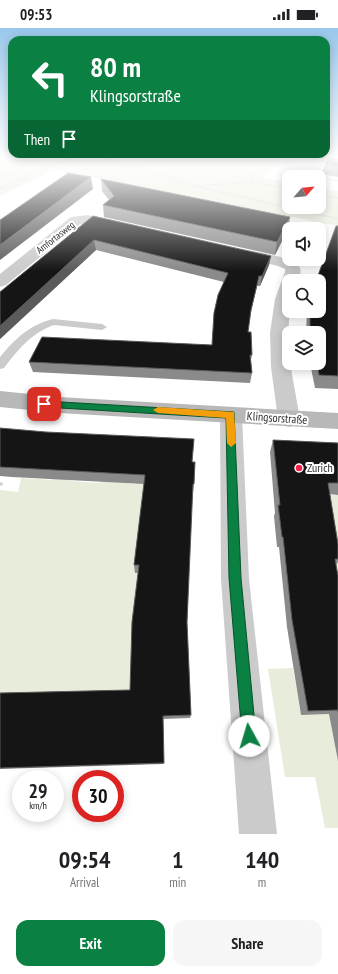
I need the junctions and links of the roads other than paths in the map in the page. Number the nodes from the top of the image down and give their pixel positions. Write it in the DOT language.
graph roads {
  1 [pos="135,230"];
  2 [pos="229,251"];
  3 [pos="292,274"];
  4 [pos="0,282"];
  5 [pos="282,304"];
  6 [pos="102,327"];
  7 [pos="0,365"];
  8 [pos="0,399"];
  9 [pos="231,415"];
  10 [pos="289,419"];
  11 [pos="338,421"];
  12 [pos="258,834"];
  1 -- 4 [label="street, Amfortasweg"];
  2 -- 3 [label="street"];
  5 -- 10 [label="street"];
  6 -- 7 [label="lane"];
  8 -- 9 [label="street, Klingsorstraße"];
  9 -- 10 [label="street, Klingsorstraße"];
  9 -- 12 [label="street"];
  10 -- 11 [label="street, Klingsorstraße"];
}
